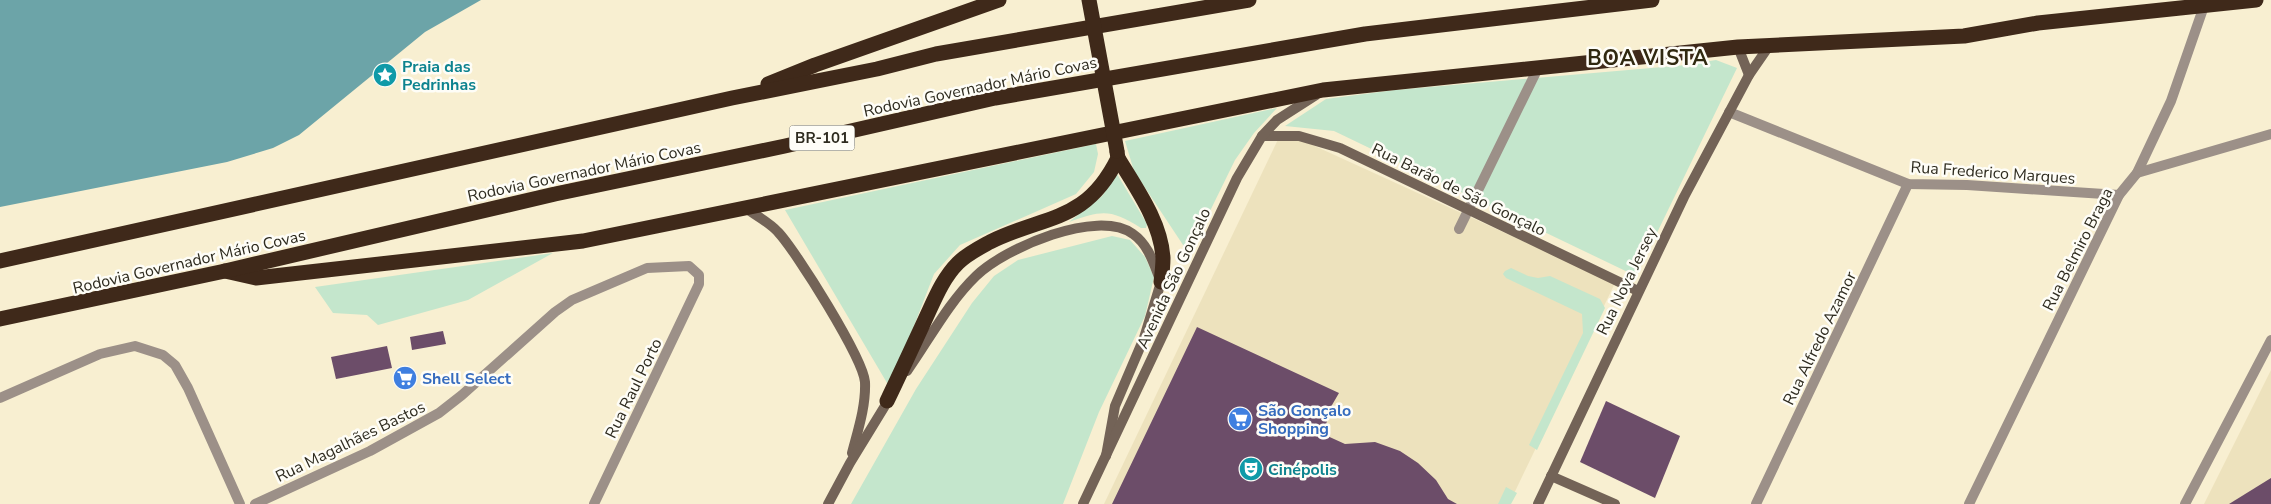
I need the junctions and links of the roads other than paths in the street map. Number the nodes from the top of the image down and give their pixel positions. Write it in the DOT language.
graph roads {
  1 [pos="999,0"];
  2 [pos="1089,0"];
  3 [pos="1249,0"];
  4 [pos="1652,0"];
  5 [pos="2256,0"];
  6 [pos="2204,6"];
  7 [pos="1769,46"];
  8 [pos="1738,47"];
  9 [pos="1538,68"];
  10 [pos="1749,75"];
  11 [pos="1323,90"];
  12 [pos="732,98"];
  13 [pos="1729,112"];
  14 [pos="2271,134"];
  15 [pos="1262,136"];
  16 [pos="1118,155"];
  17 [pos="2137,174"];
  18 [pos="1908,184"];
  19 [pos="2119,195"];
  20 [pos="744,207"];
  21 [pos="1469,210"];
  22 [pos="1459,230"];
  23 [pos="0,262"];
  24 [pos="225,271"];
  25 [pos="1161,282"];
  26 [pos="699,284"];
  27 [pos="1638,291"];
  28 [pos="0,319"];
  29 [pos="2271,340"];
  30 [pos="0,398"];
  31 [pos="887,401"];
  32 [pos="1106,456"];
  33 [pos="850,462"];
  34 [pos="1551,476"];
  35 [pos="240,504"];
  36 [pos="254,504"];
  37 [pos="594,504"];
  38 [pos="828,504"];
  39 [pos="1083,504"];
  40 [pos="1538,504"];
  41 [pos="1615,504"];
  42 [pos="1756,504"];
  43 [pos="1969,504"];
  44 [pos="2185,504"];
  1 -- 12 [label="highway"];
  2 -- 16 [label="highway, bridge"];
  3 -- 12 [label="highway"];
  4 -- 24 [label="highway, Rodovia Governador Mário Covas / BR-101"];
  5 -- 6 [label="highway"];
  6 -- 7 [label="highway"];
  6 -- 17 [label="street, Rua Belmiro Braga"];
  7 -- 8 [label="highway"];
  7 -- 10 [label="street, Rua Nova Jersey"];
  8 -- 9 [label="highway"];
  8 -- 10 [label="street"];
  9 -- 11 [label="highway"];
  9 -- 21 [label="street"];
  10 -- 13 [label="street, Rua Nova Jersey"];
  11 -- 15 [label="street, Avenida São Gonçalo"];
  11 -- 20 [label="highway"];
  12 -- 23 [label="highway"];
  13 -- 18 [label="street, Rua Frederico Marques"];
  13 -- 27 [label="street, Rua Nova Jersey"];
  14 -- 17 [label="street"];
  15 -- 21 [label="street, Rua Barão de São Gonçalo"];
  15 -- 32 [label="street, Avenida São Gonçalo"];
  16 -- 25 [label="highway"];
  16 -- 31 [label="highway"];
  17 -- 19 [label="street, Rua Belmiro Braga"];
  18 -- 19 [label="street, Rua Frederico Marques"];
  18 -- 42 [label="street, Rua Alfredo Azamor"];
  19 -- 43 [label="street, Rua Belmiro Braga"];
  20 -- 24 [label="highway"];
  20 -- 33 [label="street"];
  21 -- 22 [label="street"];
  21 -- 27 [label="street, Rua Barão de São Gonçalo"];
  24 -- 28 [label="highway, Rodovia Governador Mário Covas / BR-101"];
  25 -- 31 [label="street"];
  25 -- 32 [label="street"];
  26 -- 36 [label="street, Rua Magalhães Bastos"];
  26 -- 37 [label="street, Rua Raul Porto"];
  27 -- 34 [label="street, Rua Nova Jersey"];
  29 -- 44 [label="street"];
  30 -- 35 [label="street"];
  31 -- 33 [label="street"];
  32 -- 39 [label="street, Avenida São Gonçalo"];
  33 -- 38 [label="street"];
  34 -- 40 [label="street, Rua Nova Jersey"];
  34 -- 41 [label="street"];
}
